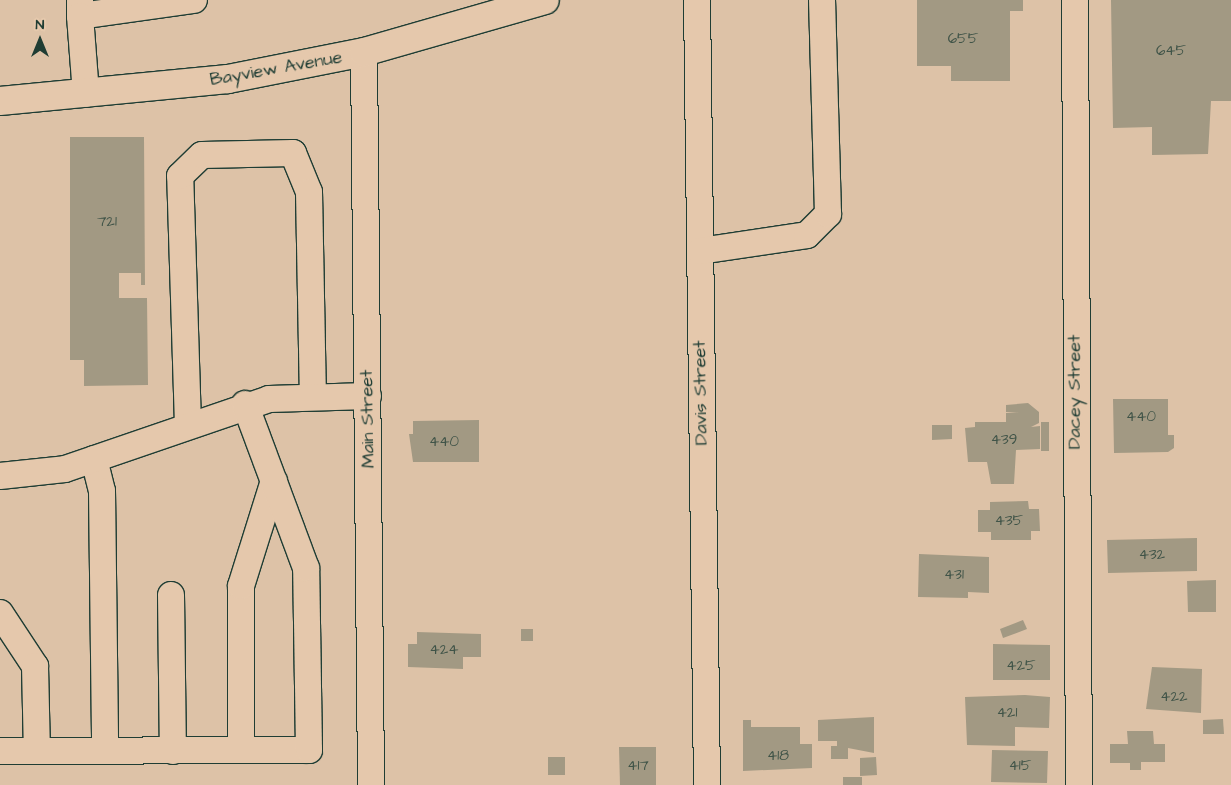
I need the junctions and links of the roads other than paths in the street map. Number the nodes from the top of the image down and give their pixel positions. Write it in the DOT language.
graph roads {
  1 [pos="194,0"];
  2 [pos="545,0"];
  3 [pos="697,0"];
  4 [pos="822,0"];
  5 [pos="1075,0"];
  6 [pos="80,8"];
  7 [pos="364,52"];
  8 [pos="86,94"];
  9 [pos="0,101"];
  10 [pos="700,251"];
  11 [pos="313,396"];
  12 [pos="368,396"];
  13 [pos="245,404"];
  14 [pos="188,425"];
  15 [pos="94,459"];
  16 [pos="0,476"];
  17 [pos="274,481"];
  18 [pos="171,595"];
  19 [pos="0,613"];
  20 [pos="105,750"];
  21 [pos="173,750"];
  22 [pos="241,750"];
  23 [pos="0,751"];
  24 [pos="37,751"];
  25 [pos="372,785"];
  26 [pos="707,785"];
  27 [pos="1079,785"];
  1 -- 6 [label="street"];
  2 -- 7 [label="main road, Bayview Avenue"];
  3 -- 10 [label="street, Davis Street"];
  4 -- 10 [label="street"];
  5 -- 27 [label="street, Dacey Street"];
  6 -- 8 [label="street"];
  7 -- 8 [label="main road, Bayview Avenue"];
  7 -- 12 [label="street, Main Street"];
  8 -- 9 [label="main road, Bayview Avenue"];
  10 -- 26 [label="street, Davis Street"];
  11 -- 12 [label="street"];
  11 -- 13 [label="street"];
  11 -- 14 [label="street"];
  12 -- 25 [label="street, Main Street"];
  13 -- 14 [label="street"];
  13 -- 17 [label="street"];
  14 -- 15 [label="street"];
  15 -- 16 [label="street"];
  15 -- 20 [label="street"];
  17 -- 22 [label="street"];
  17 -- 22 [label="street"];
  18 -- 21 [label="street"];
  19 -- 24 [label="street"];
  20 -- 21 [label="street"];
  20 -- 24 [label="street"];
  21 -- 22 [label="street"];
  23 -- 24 [label="street"];
}
